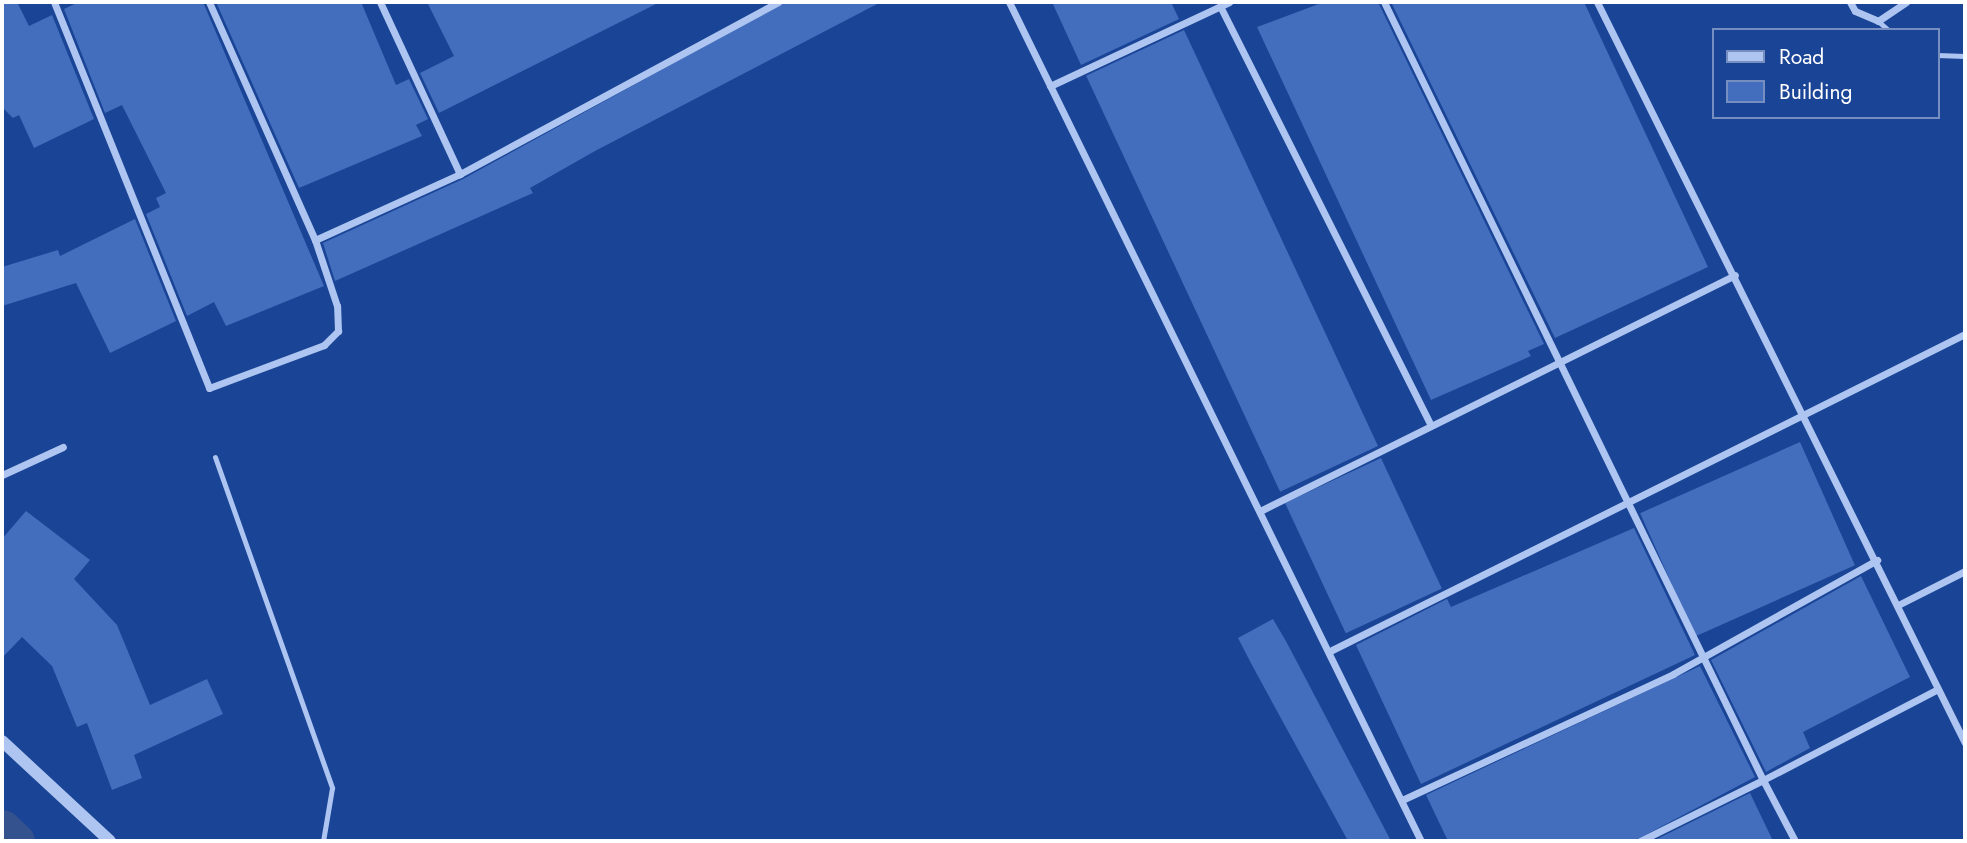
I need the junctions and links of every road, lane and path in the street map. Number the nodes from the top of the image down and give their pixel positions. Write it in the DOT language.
graph roads {
  1 [pos="54,2"];
  2 [pos="209,2"];
  3 [pos="380,2"];
  4 [pos="778,2"];
  5 [pos="1009,2"];
  6 [pos="1229,2"];
  7 [pos="1384,2"];
  8 [pos="1597,2"];
  9 [pos="1850,2"];
  10 [pos="1906,2"];
  11 [pos="1220,6"];
  12 [pos="1878,21"];
  13 [pos="1886,28"];
  14 [pos="1939,55"];
  15 [pos="1965,57"];
  16 [pos="1050,86"];
  17 [pos="460,174"];
  18 [pos="315,240"];
  19 [pos="1735,275"];
  20 [pos="1965,334"];
  21 [pos="1562,358"];
  22 [pos="1805,415"];
  23 [pos="1430,425"];
  24 [pos="63,447"];
  25 [pos="215,457"];
  26 [pos="2,475"];
  27 [pos="1632,502"];
  28 [pos="1262,510"];
  29 [pos="1877,560"];
  30 [pos="1965,571"];
  31 [pos="1900,604"];
  32 [pos="1332,650"];
  33 [pos="1703,653"];
  34 [pos="1938,689"];
  35 [pos="2,741"];
  36 [pos="1965,743"];
  37 [pos="1763,780"];
  38 [pos="1402,800"];
  39 [pos="110,841"];
  40 [pos="323,841"];
  41 [pos="1421,841"];
  42 [pos="1640,841"];
  43 [pos="1795,841"];
  1 -- 18 [label="street"];
  2 -- 18 [label="street"];
  3 -- 17 [label="street"];
  4 -- 17 [label="street"];
  5 -- 16 [label="street"];
  6 -- 11 [label="street"];
  7 -- 21 [label="street"];
  8 -- 19 [label="street"];
  9 -- 12 [label="street"];
  10 -- 12 [label="street"];
  11 -- 16 [label="street"];
  11 -- 23 [label="street"];
  12 -- 13 [label="lane"];
  14 -- 15 [label="lane"];
  16 -- 28 [label="street"];
  17 -- 18 [label="street"];
  19 -- 21 [label="street"];
  19 -- 22 [label="street"];
  20 -- 22 [label="street"];
  21 -- 23 [label="street"];
  21 -- 27 [label="street"];
  22 -- 27 [label="street"];
  22 -- 29 [label="street"];
  23 -- 28 [label="street"];
  24 -- 26 [label="street"];
  25 -- 40 [label="lane"];
  27 -- 32 [label="street"];
  27 -- 33 [label="street"];
  28 -- 32 [label="street"];
  29 -- 31 [label="street"];
  29 -- 33 [label="street"];
  30 -- 31 [label="street"];
  31 -- 34 [label="street"];
  32 -- 38 [label="street"];
  33 -- 37 [label="street"];
  33 -- 38 [label="street"];
  34 -- 36 [label="street"];
  34 -- 37 [label="street"];
  35 -- 39 [label="street"];
  37 -- 42 [label="street"];
  37 -- 43 [label="street"];
  38 -- 41 [label="street"];
}
